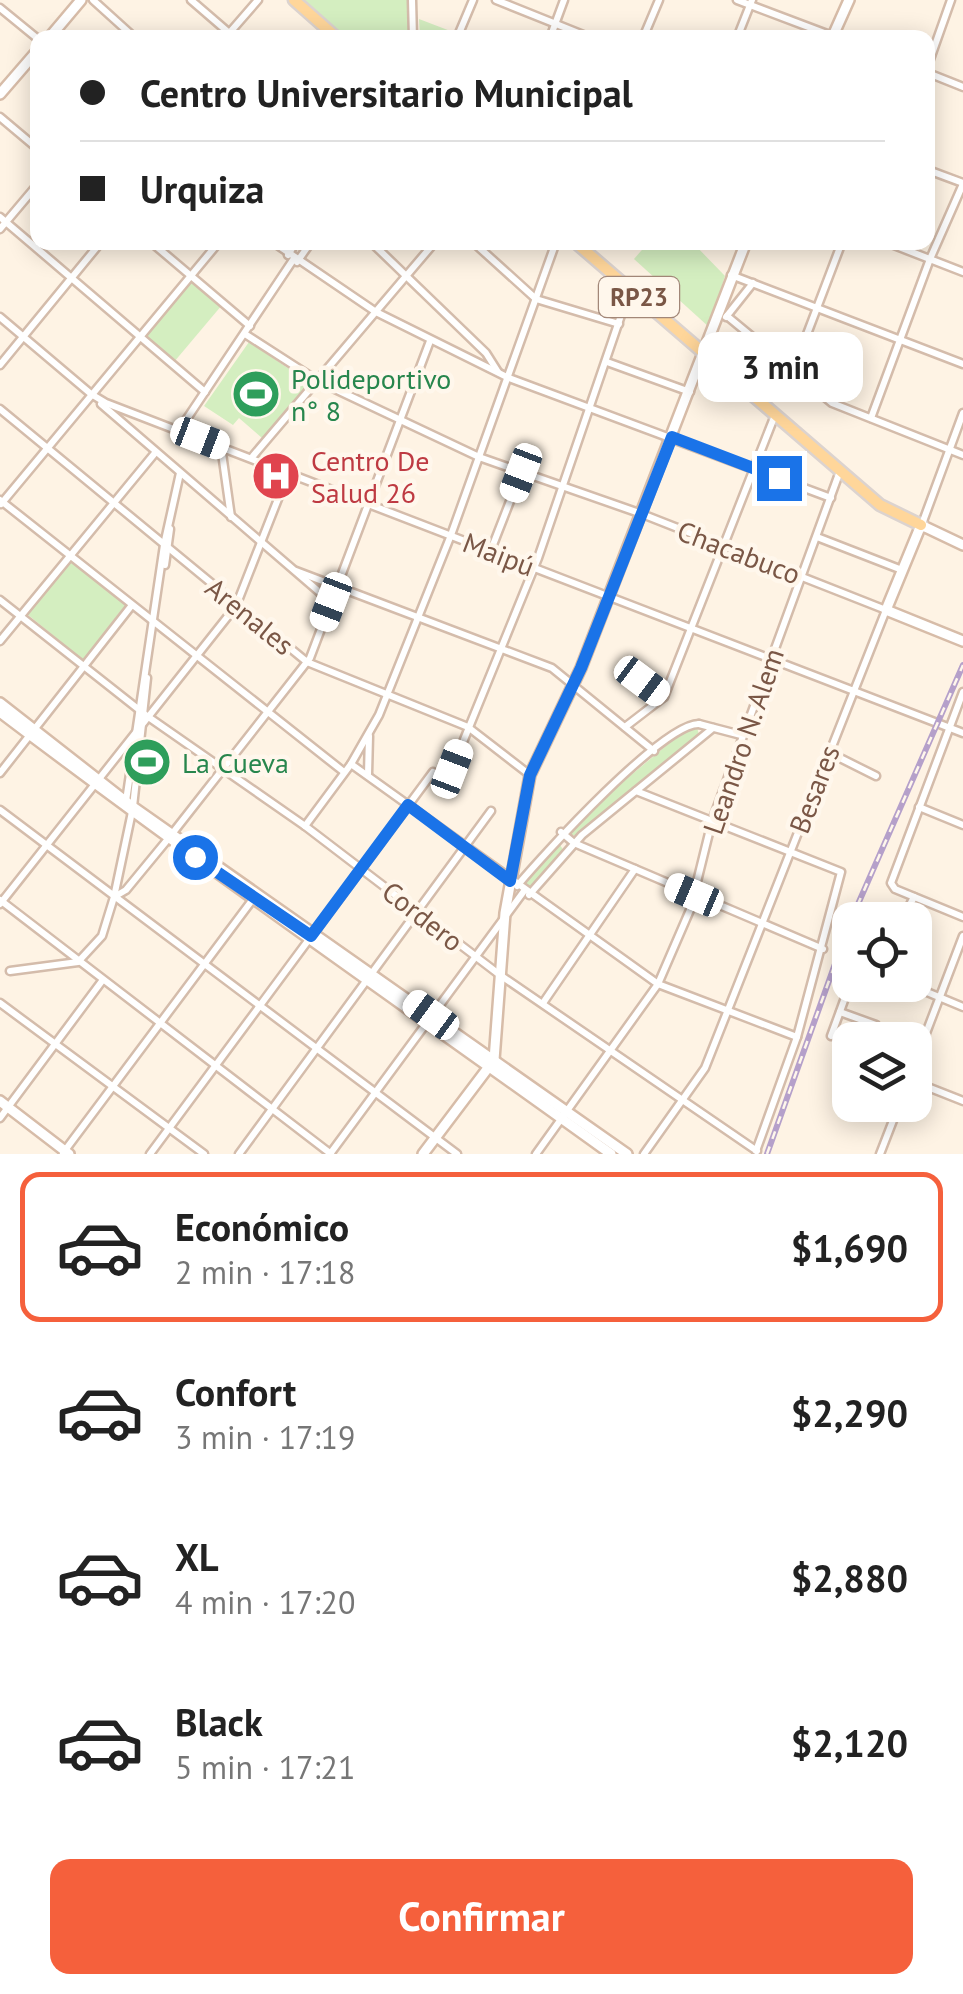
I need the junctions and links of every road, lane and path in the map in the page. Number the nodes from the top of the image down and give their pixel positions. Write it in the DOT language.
graph roads {
  1 [pos="81,0"];
  2 [pos="93,0"];
  3 [pos="191,0"];
  4 [pos="258,0"];
  5 [pos="294,0"];
  6 [pos="412,0"];
  7 [pos="473,0"];
  8 [pos="496,0"];
  9 [pos="564,0"];
  10 [pos="659,0"];
  11 [pos="737,0"];
  12 [pos="849,0"];
  13 [pos="951,0"];
  14 [pos="751,2"];
  15 [pos="0,8"];
  16 [pos="555,24"];
  17 [pos="55,30"];
  18 [pos="126,30"];
  19 [pos="224,30"];
  20 [pos="235,30"];
  21 [pos="328,30"];
  22 [pos="413,30"];
  23 [pos="461,30"];
  24 [pos="553,30"];
  25 [pos="570,30"];
  26 [pos="647,30"];
  27 [pos="740,30"];
  28 [pos="817,30"];
  29 [pos="837,30"];
  30 [pos="30,32"];
  31 [pos="935,45"];
  32 [pos="30,59"];
  33 [pos="935,76"];
  34 [pos="963,87"];
  35 [pos="0,94"];
  36 [pos="0,117"];
  37 [pos="30,141"];
  38 [pos="935,173"];
  39 [pos="963,183"];
  40 [pos="30,193"];
  41 [pos="2,223"];
  42 [pos="30,245"];
  43 [pos="935,247"];
  44 [pos="36,250"];
  45 [pos="95,250"];
  46 [pos="160,250"];
  47 [pos="212,250"];
  48 [pos="282,250"];
  49 [pos="295,250"];
  50 [pos="302,250"];
  51 [pos="379,250"];
  52 [pos="428,250"];
  53 [pos="482,250"];
  54 [pos="553,250"];
  55 [pos="584,250"];
  56 [pos="742,250"];
  57 [pos="839,250"];
  58 [pos="907,250"];
  59 [pos="934,250"];
  60 [pos="293,259"];
  61 [pos="930,259"];
  62 [pos="963,272"];
  63 [pos="190,275"];
  64 [pos="731,275"];
  65 [pos="407,276"];
  66 [pos="71,278"];
  67 [pos="753,283"];
  68 [pos="630,289"];
  69 [pos="536,299"];
  70 [pos="818,308"];
  71 [pos="376,312"];
  72 [pos="0,317"];
  73 [pos="723,317"];
  74 [pos="619,324"];
  75 [pos="250,326"];
  76 [pos="245,334"];
  77 [pos="138,336"];
  78 [pos="23,338"];
  79 [pos="901,339"];
  80 [pos="430,341"];
  81 [pos="704,352"];
  82 [pos="606,362"];
  83 [pos="963,364"];
  84 [pos="0,365"];
  85 [pos="793,372"];
  86 [pos="498,373"];
  87 [pos="509,378"];
  88 [pos="318,381"];
  89 [pos="204,392"];
  90 [pos="690,392"];
  91 [pos="90,394"];
  92 [pos="592,406"];
  93 [pos="0,409"];
  94 [pos="963,413"];
  95 [pos="775,414"];
  96 [pos="871,418"];
  97 [pos="400,420"];
  98 [pos="179,429"];
  99 [pos="672,437"];
  100 [pos="221,446"];
  101 [pos="46,448"];
  102 [pos="949,449"];
  103 [pos="155,452"];
  104 [pos="963,455"];
  105 [pos="253,456"];
  106 [pos="479,458"];
  107 [pos="753,468"];
  108 [pos="289,471"];
  109 [pos="840,472"];
  110 [pos="180,473"];
  111 [pos="521,473"];
  112 [pos="563,488"];
  113 [pos="831,498"];
  114 [pos="370,502"];
  115 [pos="1,503"];
  116 [pos="112,504"];
  117 [pos="642,514"];
  118 [pos="231,517"];
  119 [pos="921,525"];
  120 [pos="451,536"];
  121 [pos="817,537"];
  122 [pos="261,543"];
  123 [pos="722,546"];
  124 [pos="963,546"];
  125 [pos="167,548"];
  126 [pos="491,550"];
  127 [pos="68,555"];
  128 [pos="533,567"];
  129 [pos="902,570"];
  130 [pos="296,571"];
  131 [pos="802,577"];
  132 [pos="338,585"];
  133 [pos="610,596"];
  134 [pos="0,600"];
  135 [pos="331,602"];
  136 [pos="132,605"];
  137 [pos="236,606"];
  138 [pos="886,610"];
  139 [pos="420,615"];
  140 [pos="20,616"];
  141 [pos="155,623"];
  142 [pos="691,627"];
  143 [pos="0,641"];
  144 [pos="963,641"];
  145 [pos="500,646"];
  146 [pos="196,655"];
  147 [pos="771,658"];
  148 [pos="307,662"];
  149 [pos="84,666"];
  150 [pos="642,681"];
  151 [pos="574,684"];
  152 [pos="854,690"];
  153 [pos="963,692"];
  154 [pos="388,695"];
  155 [pos="664,697"];
  156 [pos="0,702"];
  157 [pos="0,712"];
  158 [pos="268,712"];
  159 [pos="143,713"];
  160 [pos="699,724"];
  161 [pos="468,727"];
  162 [pos="625,727"];
  163 [pos="948,727"];
  164 [pos="137,728"];
  165 [pos="713,728"];
  166 [pos="32,732"];
  167 [pos="963,733"];
  168 [pos="742,735"];
  169 [pos="370,736"];
  170 [pos="701,736"];
  171 [pos="654,751"];
  172 [pos="828,752"];
  173 [pos="351,764"];
  174 [pos="222,768"];
  175 [pos="452,769"];
  176 [pos="344,772"];
  177 [pos="432,772"];
  178 [pos="0,773"];
  179 [pos="368,775"];
  180 [pos="530,775"];
  181 [pos="876,776"];
  182 [pos="97,783"];
  183 [pos="636,790"];
  184 [pos="408,805"];
  185 [pos="129,807"];
  186 [pos="919,808"];
  187 [pos="0,810"];
  188 [pos="491,811"];
  189 [pos="712,821"];
  190 [pos="963,825"];
  191 [pos="305,826"];
  192 [pos="561,832"];
  193 [pos="170,836"];
  194 [pos="574,843"];
  195 [pos="46,845"];
  196 [pos="464,848"];
  197 [pos="790,850"];
  198 [pos="360,868"];
  199 [pos="635,869"];
  200 [pos="520,888"];
  201 [pos="256,895"];
  202 [pos="694,895"];
  203 [pos="114,897"];
  204 [pos="914,897"];
  205 [pos="1,902"];
  206 [pos="911,902"];
  207 [pos="418,912"];
  208 [pos="504,913"];
  209 [pos="963,917"];
  210 [pos="761,923"];
  211 [pos="312,934"];
  212 [pos="589,936"];
  213 [pos="963,936"];
  214 [pos="824,948"];
  215 [pos="473,954"];
  216 [pos="78,962"];
  217 [pos="202,965"];
  218 [pos="10,970"];
  219 [pos="500,975"];
  220 [pos="371,976"];
  221 [pos="102,981"];
  222 [pos="658,984"];
  223 [pos="932,995"];
  224 [pos="940,998"];
  225 [pos="844,1002"];
  226 [pos="0,1003"];
  227 [pos="543,1003"];
  228 [pos="963,1007"];
  229 [pos="260,1008"];
  230 [pos="727,1010"];
  231 [pos="840,1012"];
  232 [pos="429,1018"];
  233 [pos="866,1022"];
  234 [pos="929,1022"];
  235 [pos="159,1023"];
  236 [pos="831,1036"];
  237 [pos="797,1037"];
  238 [pos="56,1043"];
  239 [pos="316,1050"];
  240 [pos="612,1053"];
  241 [pos="492,1064"];
  242 [pos="216,1066"];
  243 [pos="112,1086"];
  244 [pos="932,1089"];
  245 [pos="374,1093"];
  246 [pos="682,1101"];
  247 [pos="963,1101"];
  248 [pos="4,1104"];
  249 [pos="272,1109"];
  250 [pos="565,1116"];
  251 [pos="0,1118"];
  252 [pos="892,1122"];
  253 [pos="169,1128"];
  254 [pos="435,1138"];
  255 [pos="756,1152"];
  256 [pos="65,1153"];
  257 [pos="150,1154"];
  258 [pos="204,1154"];
  259 [pos="239,1154"];
  260 [pos="331,1154"];
  261 [pos="423,1154"];
  262 [pos="457,1154"];
  263 [pos="536,1154"];
  264 [pos="611,1154"];
  265 [pos="627,1154"];
  266 [pos="644,1154"];
  267 [pos="880,1154"];
  1 -- 17 [label="main road"];
  2 -- 18 [label="street"];
  3 -- 19 [label="street"];
  4 -- 20 [label="street"];
  5 -- 21 [label="main road"];
  6 -- 22 [label="street"];
  7 -- 23 [label="street"];
  8 -- 16 [label="street"];
  9 -- 16 [label="street"];
  10 -- 26 [label="street"];
  11 -- 14 [label="street"];
  12 -- 29 [label="main road"];
  13 -- 31 [label="street"];
  14 -- 27 [label="street"];
  14 -- 28 [label="street"];
  15 -- 30 [label="street"];
  16 -- 24 [label="street"];
  16 -- 25 [label="street"];
  32 -- 35 [label="main road"];
  33 -- 34 [label="street"];
  36 -- 37 [label="street"];
  38 -- 39 [label="street"];
  39 -- 43 [label="street"];
  40 -- 41 [label="street"];
  41 -- 42 [label="street"];
  44 -- 66 [label="street"];
  45 -- 66 [label="street"];
  46 -- 63 [label="street"];
  47 -- 63 [label="street"];
  48 -- 60 [label="street"];
  49 -- 60 [label="street"];
  50 -- 60 [label="street"];
  51 -- 65 [label="street"];
  52 -- 65 [label="street"];
  53 -- 69 [label="street"];
  54 -- 69 [label="street"];
  55 -- 68 [label="main road, RP23"];
  56 -- 64 [label="main road"];
  57 -- 70 [label="street"];
  58 -- 61 [label="street"];
  59 -- 61 [label="street"];
  60 -- 71 [label="street"];
  60 -- 75 [label="street"];
  61 -- 62 [label="street"];
  61 -- 79 [label="street"];
  63 -- 75 [label="street"];
  63 -- 77 [label="street"];
  64 -- 67 [label="street"];
  64 -- 73 [label="main road"];
  65 -- 71 [label="street"];
  65 -- 86 [label="street"];
  66 -- 77 [label="street"];
  66 -- 78 [label="street"];
  67 -- 70 [label="street"];
  67 -- 73 [label="street"];
  68 -- 74 [label="street"];
  68 -- 81 [label="main road, RP23"];
  69 -- 74 [label="street"];
  69 -- 87 [label="street"];
  70 -- 79 [label="street"];
  70 -- 85 [label="street"];
  71 -- 80 [label="street"];
  71 -- 88 [label="street"];
  72 -- 78 [label="street, Maipú"];
  73 -- 81 [label="main road"];
  73 -- 85 [label="street"];
  74 -- 82 [label="street"];
  75 -- 76 [label="street"];
  76 -- 88 [label="street, Chacabuco"];
  76 -- 89 [label="street"];
  77 -- 89 [label="street"];
  77 -- 91 [label="street"];
  78 -- 84 [label="street"];
  78 -- 91 [label="street, Maipú"];
  79 -- 83 [label="street"];
  79 -- 96 [label="street"];
  80 -- 86 [label="street"];
  80 -- 97 [label="street"];
  81 -- 90 [label="main road"];
  81 -- 95 [label="main road, RP23"];
  82 -- 90 [label="street"];
  82 -- 92 [label="street"];
  85 -- 96 [label="street"];
  86 -- 87 [label="street"];
  87 -- 92 [label="street"];
  87 -- 106 [label="street"];
  88 -- 97 [label="street, Chacabuco"];
  88 -- 105 [label="street"];
  89 -- 98 [label="street"];
  90 -- 99 [label="main road"];
  91 -- 98 [label="street, Maipú"];
  91 -- 101 [label="street"];
  91 -- 103 [label="street"];
  92 -- 99 [label="street"];
  92 -- 112 [label="street"];
  93 -- 101 [label="street, Arenales"];
  94 -- 102 [label="street, Besares"];
  95 -- 107 [label="street"];
  95 -- 109 [label="main road, RP23"];
  96 -- 102 [label="street"];
  97 -- 106 [label="street, Chacabuco"];
  97 -- 114 [label="street"];
  98 -- 100 [label="street, Maipú"];
  99 -- 107 [label="street"];
  99 -- 117 [label="main road"];
  100 -- 105 [label="street, Maipú"];
  100 -- 118 [label="street"];
  101 -- 115 [label="street"];
  101 -- 116 [label="street, Arenales"];
  102 -- 104 [label="street"];
  102 -- 119 [label="street, Besares"];
  103 -- 110 [label="street"];
  103 -- 116 [label="street"];
  105 -- 108 [label="street, Maipú"];
  106 -- 111 [label="street, Chacabuco"];
  106 -- 120 [label="street"];
  107 -- 113 [label="street"];
  107 -- 123 [label="street"];
  108 -- 114 [label="street, Maipú"];
  108 -- 122 [label="street"];
  109 -- 113 [label="street, Leandro N. Alem"];
  109 -- 119 [label="main road, RP23"];
  110 -- 118 [label="street"];
  110 -- 125 [label="street"];
  111 -- 112 [label="street, Chacabuco"];
  111 -- 126 [label="street"];
  112 -- 117 [label="street, Chacabuco"];
  112 -- 128 [label="street"];
  113 -- 121 [label="street, Leandro N. Alem"];
  114 -- 120 [label="street, Maipú"];
  114 -- 132 [label="street"];
  115 -- 127 [label="street"];
  116 -- 125 [label="street, Arenales"];
  116 -- 127 [label="street"];
  117 -- 123 [label="street, Chacabuco"];
  117 -- 133 [label="main road"];
  118 -- 122 [label="street"];
  119 -- 124 [label="main road, RP23"];
  119 -- 129 [label="main road, Besares"];
  120 -- 126 [label="street, Maipú"];
  120 -- 139 [label="street"];
  121 -- 129 [label="street"];
  121 -- 131 [label="street, Leandro N. Alem"];
  122 -- 130 [label="street"];
  122 -- 137 [label="street"];
  123 -- 131 [label="street, Chacabuco"];
  123 -- 142 [label="street"];
  125 -- 137 [label="street, Arenales"];
  125 -- 141 [label="street"];
  126 -- 128 [label="street, Maipú"];
  127 -- 136 [label="street"];
  127 -- 140 [label="street"];
  128 -- 133 [label="street, Maipú"];
  128 -- 145 [label="street"];
  129 -- 138 [label="main road, Besares"];
  130 -- 132 [label="street"];
  130 -- 135 [label="street"];
  131 -- 138 [label="street, Chacabuco"];
  131 -- 147 [label="street, Leandro N. Alem"];
  132 -- 135 [label="street"];
  132 -- 139 [label="street"];
  133 -- 142 [label="street, Maipú"];
  133 -- 151 [label="main road"];
  134 -- 140 [label="street, Cordero"];
  135 -- 148 [label="street"];
  136 -- 141 [label="street"];
  136 -- 149 [label="street"];
  137 -- 146 [label="street"];
  137 -- 148 [label="street, Arenales"];
  138 -- 144 [label="main road, Chacabuco"];
  138 -- 152 [label="street, Besares"];
  139 -- 145 [label="street"];
  139 -- 154 [label="street"];
  140 -- 143 [label="street"];
  140 -- 149 [label="street, Cordero"];
  141 -- 146 [label="street"];
  141 -- 159 [label="street"];
  142 -- 147 [label="street, Maipú"];
  142 -- 155 [label="street"];
  145 -- 151 [label="street"];
  145 -- 161 [label="street"];
  146 -- 158 [label="street"];
  146 -- 159 [label="street"];
  147 -- 152 [label="street, Maipú"];
  147 -- 168 [label="street, Leandro N. Alem"];
  148 -- 154 [label="street, Arenales"];
  148 -- 158 [label="street"];
  149 -- 159 [label="street, Cordero"];
  149 -- 166 [label="street"];
  150 -- 155 [label="street"];
  151 -- 162 [label="street"];
  151 -- 180 [label="main road"];
  152 -- 163 [label="street, Maipú"];
  152 -- 172 [label="street, Besares"];
  153 -- 163 [label="street"];
  154 -- 161 [label="street, Arenales"];
  154 -- 169 [label="street"];
  155 -- 162 [label="street"];
  156 -- 166 [label="main road"];
  157 -- 166 [label="main road"];
  158 -- 174 [label="street"];
  158 -- 176 [label="street"];
  159 -- 164 [label="street"];
  159 -- 174 [label="street, Cordero"];
  159 -- 185 [label="street"];
  160 -- 165 [label="street"];
  160 -- 170 [label="street"];
  160 -- 171 [label="street"];
  161 -- 175 [label="street"];
  161 -- 180 [label="street, Arenales"];
  162 -- 171 [label="street"];
  163 -- 167 [label="street, Maipú"];
  163 -- 186 [label="street"];
  164 -- 182 [label="street"];
  164 -- 185 [label="street"];
  165 -- 168 [label="street"];
  165 -- 170 [label="street"];
  166 -- 178 [label="street"];
  166 -- 182 [label="main road"];
  168 -- 189 [label="street, Leandro N. Alem"];
  169 -- 173 [label="street"];
  169 -- 179 [label="street"];
  170 -- 183 [label="street"];
  171 -- 192 [label="street"];
  172 -- 181 [label="street"];
  172 -- 197 [label="street, Besares"];
  173 -- 176 [label="street"];
  173 -- 179 [label="street"];
  174 -- 191 [label="street, Cordero"];
  174 -- 193 [label="street"];
  176 -- 191 [label="street"];
  177 -- 184 [label="street"];
  179 -- 184 [label="street"];
  180 -- 200 [label="main road"];
  182 -- 185 [label="main road"];
  182 -- 195 [label="street"];
  183 -- 189 [label="street"];
  183 -- 194 [label="street"];
  184 -- 196 [label="street"];
  184 -- 198 [label="street"];
  185 -- 193 [label="main road"];
  185 -- 203 [label="street"];
  186 -- 190 [label="street"];
  186 -- 204 [label="street"];
  187 -- 195 [label="street"];
  188 -- 196 [label="street"];
  189 -- 197 [label="street"];
  189 -- 202 [label="street, Leandro N. Alem"];
  191 -- 198 [label="street, Cordero"];
  192 -- 194 [label="street"];
  192 -- 200 [label="street"];
  193 -- 201 [label="main road"];
  193 -- 203 [label="street"];
  194 -- 199 [label="street"];
  194 -- 200 [label="street"];
  195 -- 203 [label="street"];
  195 -- 205 [label="street"];
  196 -- 200 [label="street"];
  196 -- 207 [label="street"];
  197 -- 210 [label="street, Besares"];
  197 -- 214 [label="street"];
  198 -- 207 [label="street, Cordero"];
  198 -- 211 [label="street"];
  199 -- 202 [label="street"];
  199 -- 212 [label="street"];
  200 -- 208 [label="main road"];
  200 -- 208 [label="street"];
  200 -- 212 [label="street"];
  201 -- 211 [label="main road"];
  201 -- 217 [label="street"];
  202 -- 210 [label="street"];
  202 -- 222 [label="street, Leandro N. Alem"];
  203 -- 216 [label="street"];
  203 -- 217 [label="street"];
  204 -- 206 [label="street"];
  204 -- 209 [label="street"];
  205 -- 216 [label="street"];
  207 -- 215 [label="street, Cordero"];
  207 -- 220 [label="street"];
  208 -- 215 [label="street"];
  208 -- 219 [label="main road"];
  210 -- 214 [label="street"];
  210 -- 230 [label="street, Besares"];
  211 -- 220 [label="main road"];
  211 -- 229 [label="street"];
  212 -- 222 [label="street"];
  212 -- 227 [label="street"];
  213 -- 224 [label="street"];
  214 -- 237 [label="street"];
  215 -- 219 [label="street, Cordero"];
  215 -- 232 [label="street"];
  216 -- 218 [label="street"];
  216 -- 221 [label="street"];
  217 -- 229 [label="street"];
  217 -- 235 [label="street"];
  219 -- 227 [label="street, Cordero"];
  219 -- 241 [label="main road"];
  220 -- 232 [label="main road"];
  220 -- 239 [label="street"];
  221 -- 235 [label="street"];
  221 -- 238 [label="street"];
  222 -- 230 [label="street"];
  222 -- 240 [label="street, Leandro N. Alem"];
  223 -- 224 [label="street"];
  224 -- 228 [label="street"];
  224 -- 234 [label="street"];
  225 -- 231 [label="street"];
  226 -- 238 [label="street"];
  227 -- 240 [label="street, Cordero"];
  229 -- 239 [label="street"];
  229 -- 242 [label="street"];
  230 -- 237 [label="street"];
  230 -- 246 [label="street, Besares"];
  231 -- 233 [label="street"];
  231 -- 236 [label="street"];
  232 -- 241 [label="main road"];
  232 -- 245 [label="street"];
  235 -- 242 [label="street"];
  235 -- 243 [label="street"];
  237 -- 255 [label="street"];
  238 -- 243 [label="street"];
  238 -- 248 [label="street"];
  239 -- 245 [label="street"];
  239 -- 249 [label="street"];
  240 -- 246 [label="street, Cordero"];
  240 -- 250 [label="street, Leandro N. Alem"];
  241 -- 250 [label="main road"];
  241 -- 254 [label="main road"];
  242 -- 249 [label="street"];
  242 -- 253 [label="street"];
  243 -- 253 [label="street"];
  243 -- 256 [label="street"];
  244 -- 247 [label="street"];
  245 -- 254 [label="street"];
  245 -- 260 [label="street"];
  246 -- 255 [label="street, Cordero"];
  246 -- 266 [label="street, Besares"];
  248 -- 251 [label="street"];
  248 -- 256 [label="main road"];
  249 -- 259 [label="street"];
  249 -- 260 [label="street"];
  250 -- 263 [label="street, Leandro N. Alem"];
  250 -- 264 [label="main road"];
  250 -- 265 [label="main road"];
  252 -- 267 [label="street"];
  253 -- 257 [label="street"];
  253 -- 258 [label="street"];
  254 -- 261 [label="main road"];
  254 -- 262 [label="street"];
}
